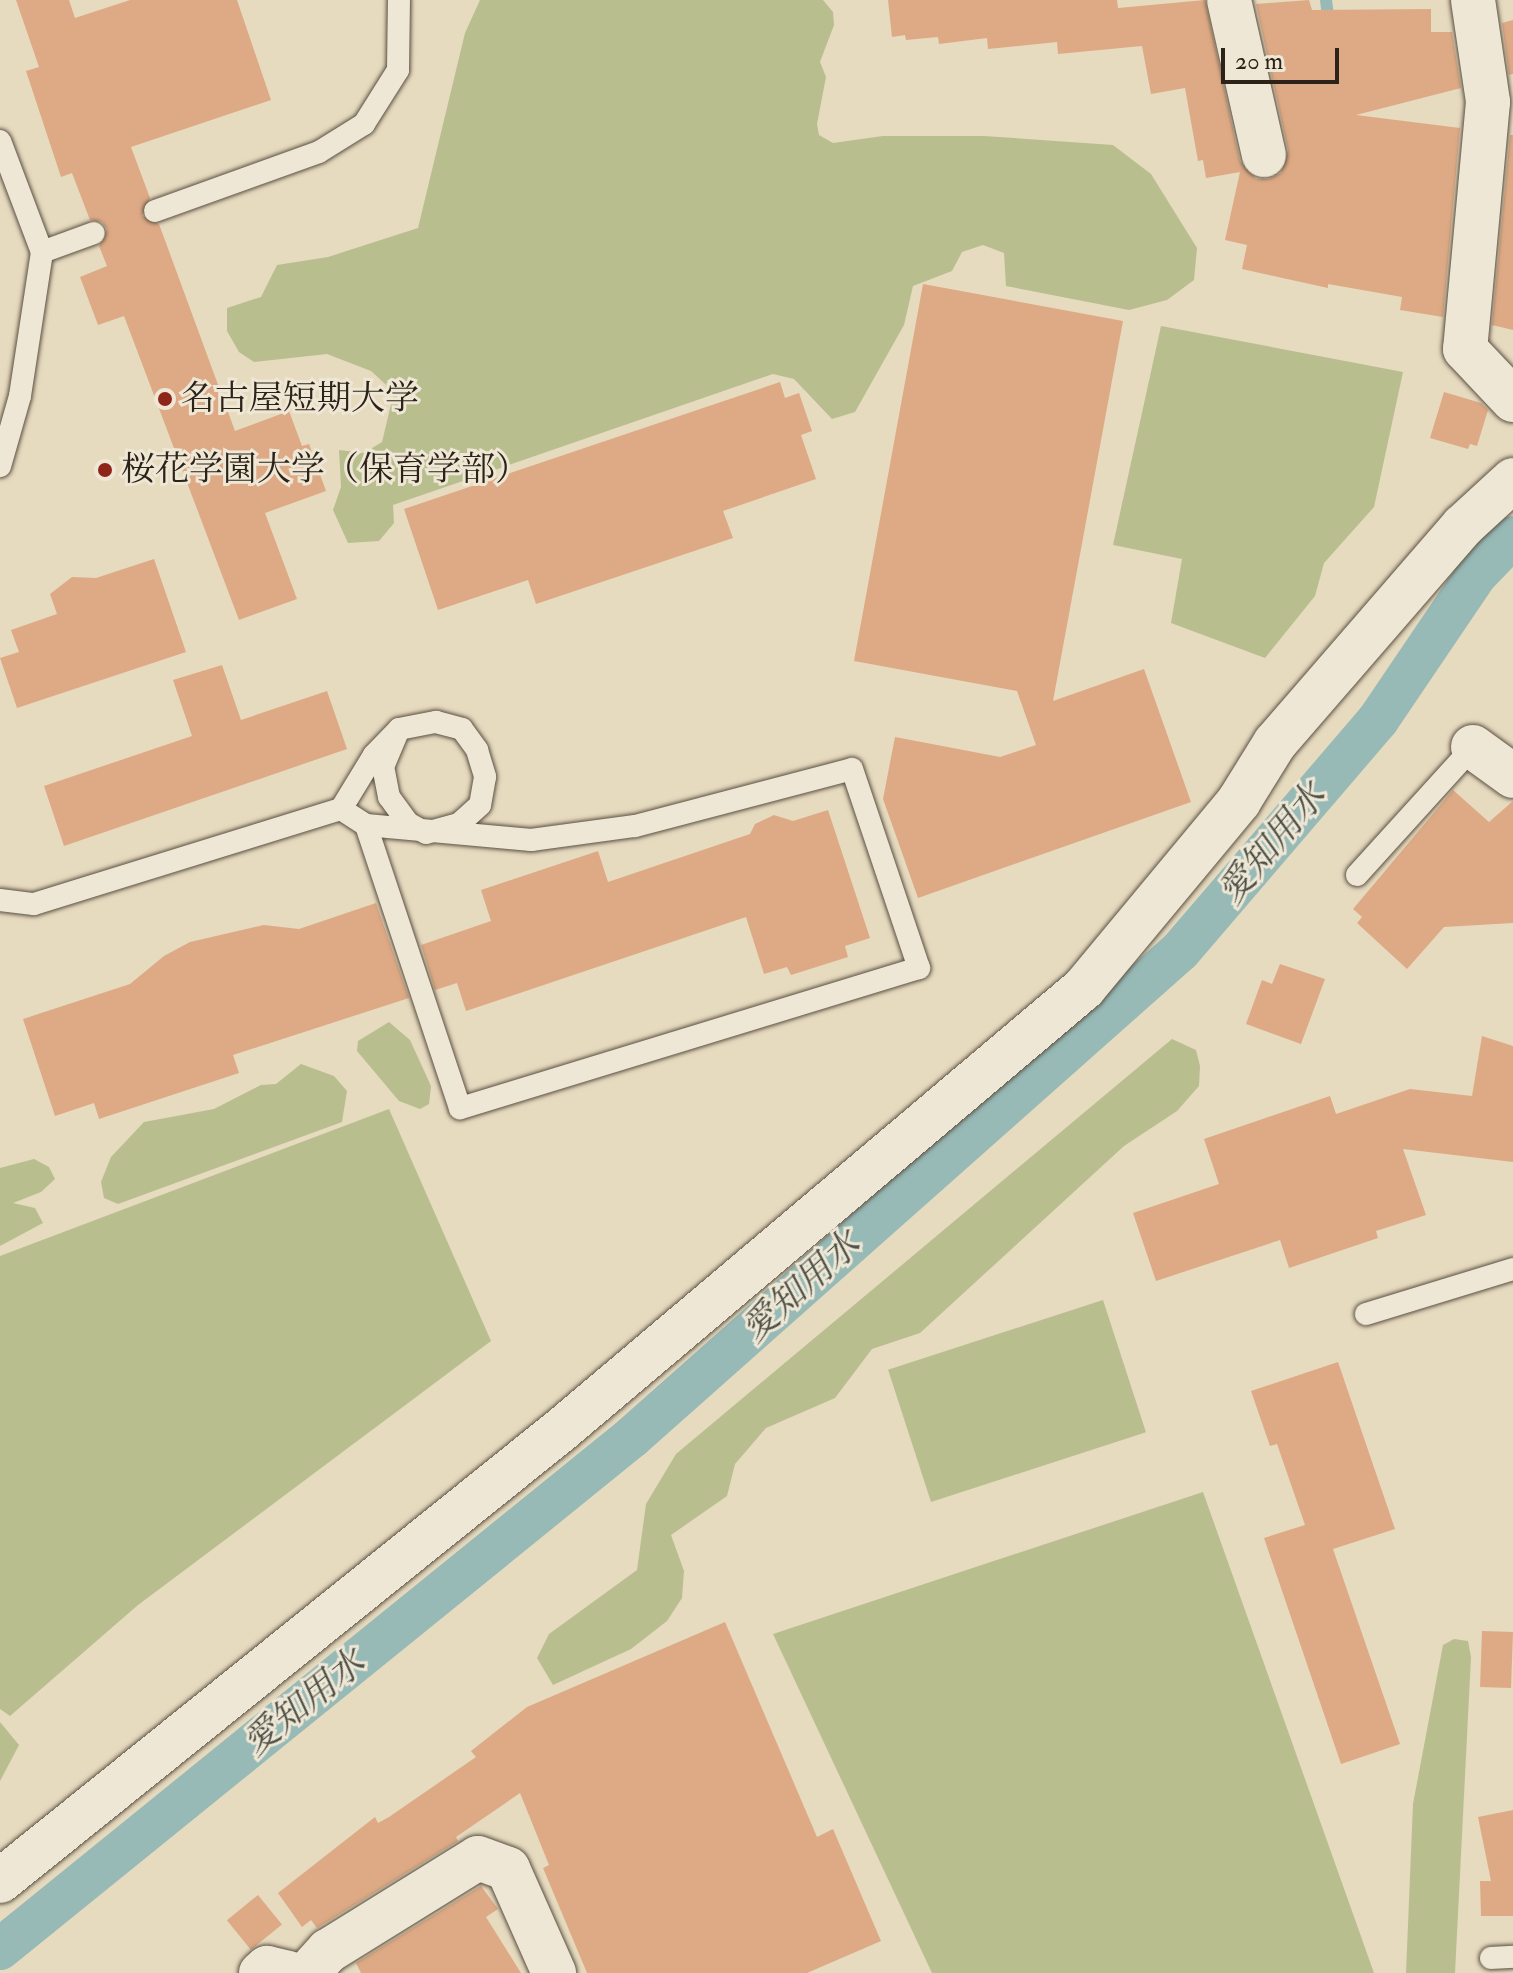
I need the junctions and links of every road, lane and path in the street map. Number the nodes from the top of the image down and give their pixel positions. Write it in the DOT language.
graph roads {
  1 [pos="399,0"];
  2 [pos="1229,0"];
  3 [pos="1473,0"];
  4 [pos="0,141"];
  5 [pos="1264,155"];
  6 [pos="155,211"];
  7 [pos="94,233"];
  8 [pos="42,252"];
  9 [pos="1513,400"];
  10 [pos="0,466"];
  11 [pos="1513,480"];
  12 [pos="399,729"];
  13 [pos="1473,747"];
  14 [pos="1513,776"];
  15 [pos="341,809"];
  16 [pos="366,825"];
  17 [pos="426,833"];
  18 [pos="1357,875"];
  19 [pos="0,900"];
  20 [pos="1513,1269"];
  21 [pos="1366,1314"];
  22 [pos="0,1881"];
  23 [pos="261,1973"];
  24 [pos="288,1973"];
  25 [pos="308,1973"];
  26 [pos="554,1973"];
  1 -- 6 [label="lane"];
  2 -- 5 [label="street"];
  3 -- 9 [label="street"];
  4 -- 8 [label="lane"];
  7 -- 8 [label="lane"];
  8 -- 10 [label="lane"];
  11 -- 22 [label="street"];
  12 -- 15 [label="lane"];
  12 -- 17 [label="lane"];
  12 -- 17 [label="lane"];
  13 -- 14 [label="street"];
  13 -- 18 [label="lane"];
  15 -- 16 [label="lane"];
  15 -- 19 [label="lane"];
  16 -- 17 [label="lane"];
  16 -- 17 [label="lane"];
  20 -- 21 [label="lane"];
  23 -- 24 [label="street"];
  25 -- 26 [label="street"];
}
